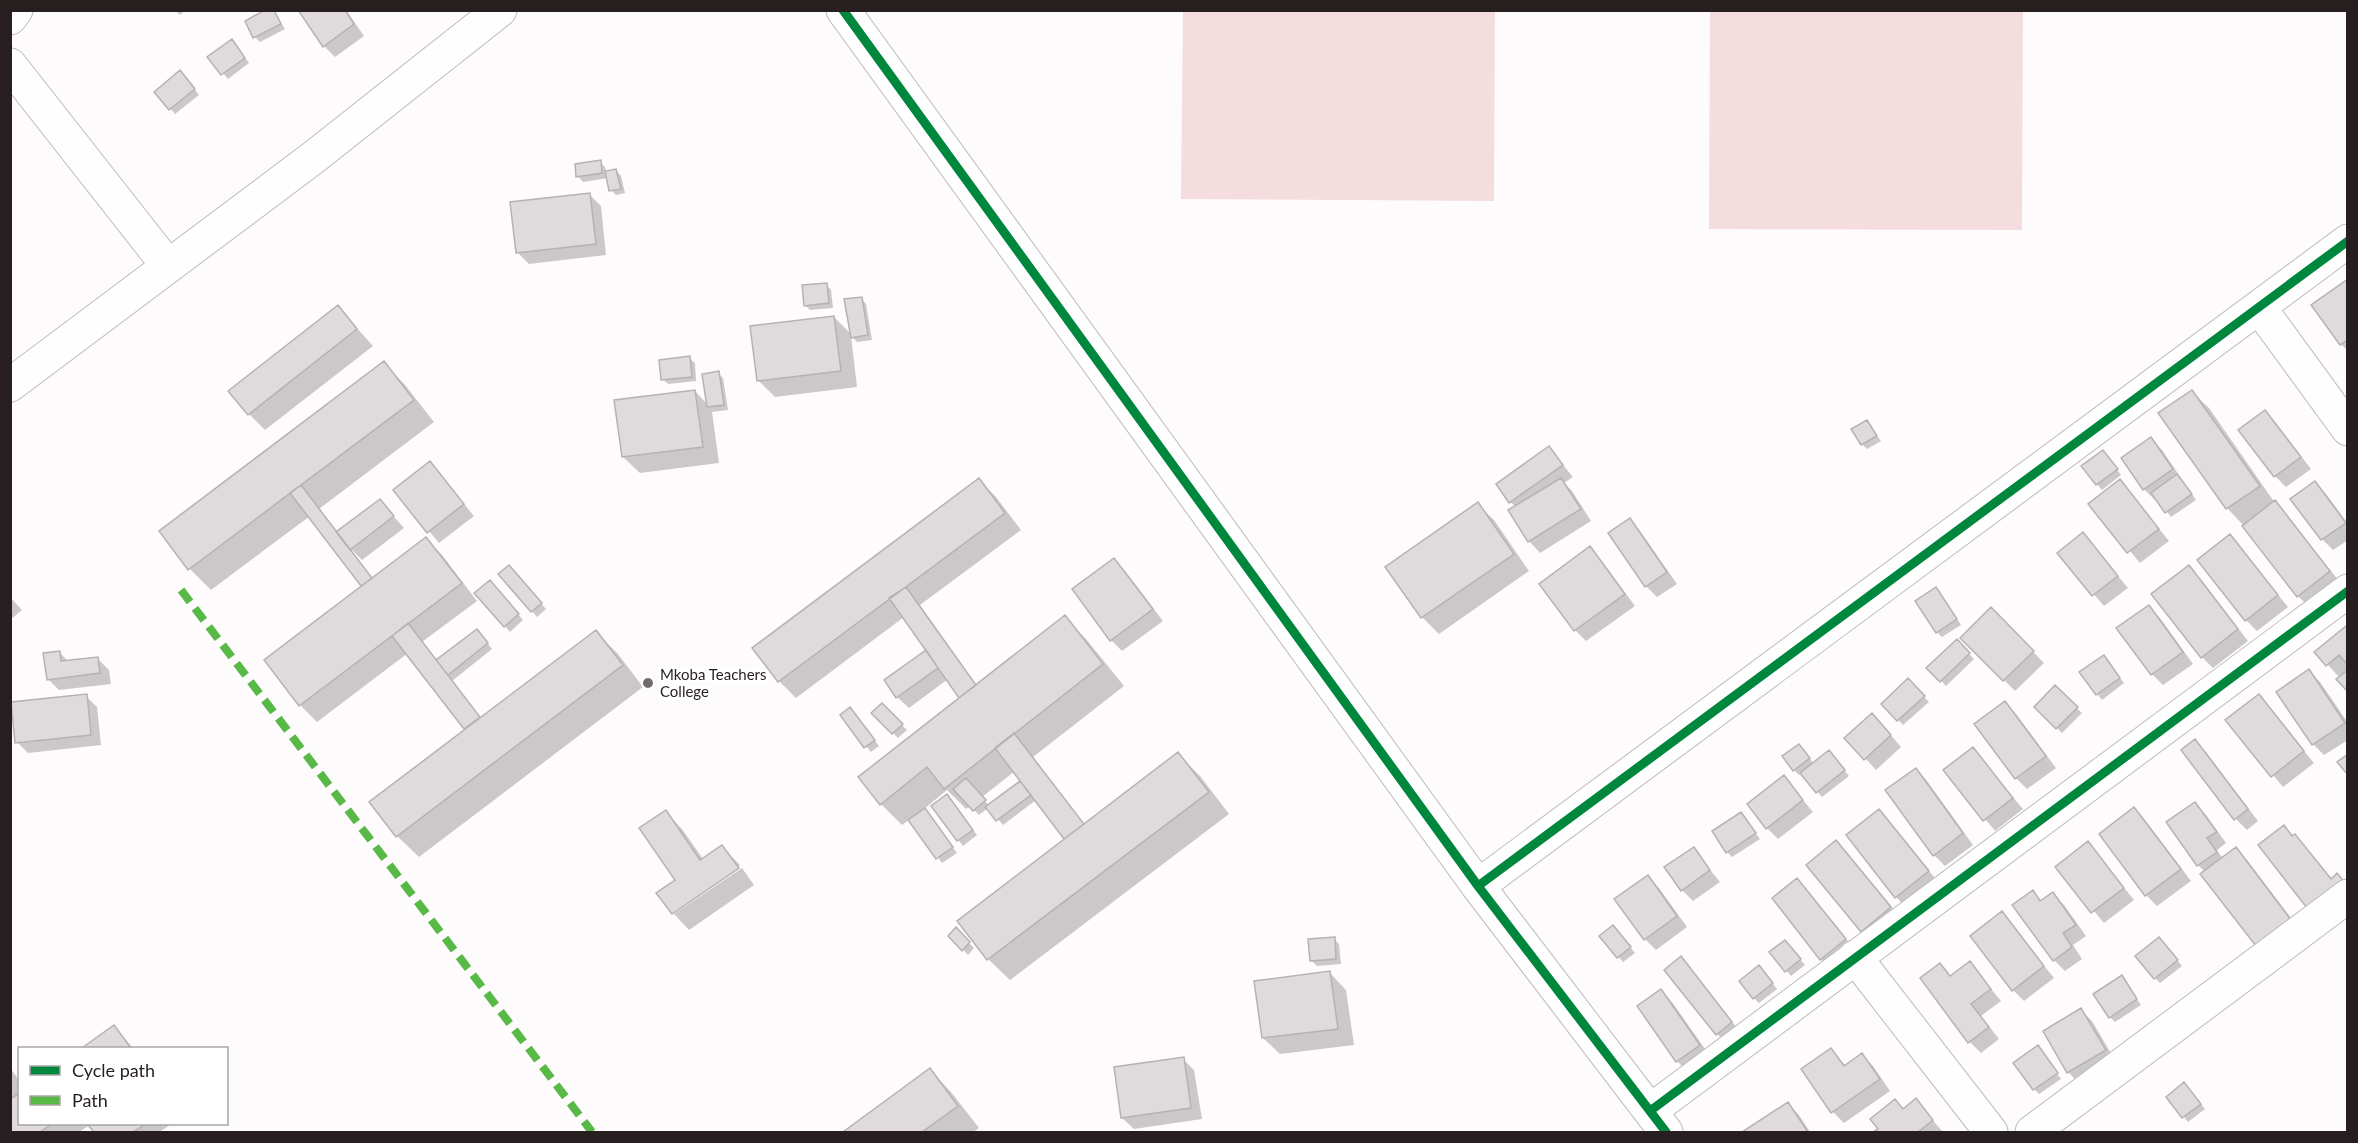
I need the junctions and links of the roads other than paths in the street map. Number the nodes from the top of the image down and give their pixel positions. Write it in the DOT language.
graph roads {
  1 [pos="16,10"];
  2 [pos="500,10"];
  3 [pos="843,10"];
  4 [pos="10,18"];
  5 [pos="10,64"];
  6 [pos="2348,241"];
  7 [pos="168,266"];
  8 [pos="2259,307"];
  9 [pos="10,385"];
  10 [pos="2348,429"];
  11 [pos="2348,591"];
  12 [pos="1479,886"];
  13 [pos="2348,896"];
  14 [pos="1855,957"];
  15 [pos="1658,1122"];
  16 [pos="1991,1132"];
  17 [pos="2032,1132"];
  1 -- 4 [label="street"];
  2 -- 7 [label="street"];
  3 -- 12 [label="street"];
  5 -- 7 [label="street"];
  6 -- 8 [label="street"];
  7 -- 9 [label="street"];
  8 -- 10 [label="street"];
  8 -- 12 [label="street"];
  11 -- 14 [label="street"];
  12 -- 15 [label="street"];
  13 -- 17 [label="street"];
  14 -- 15 [label="street"];
  14 -- 16 [label="street"];
}
